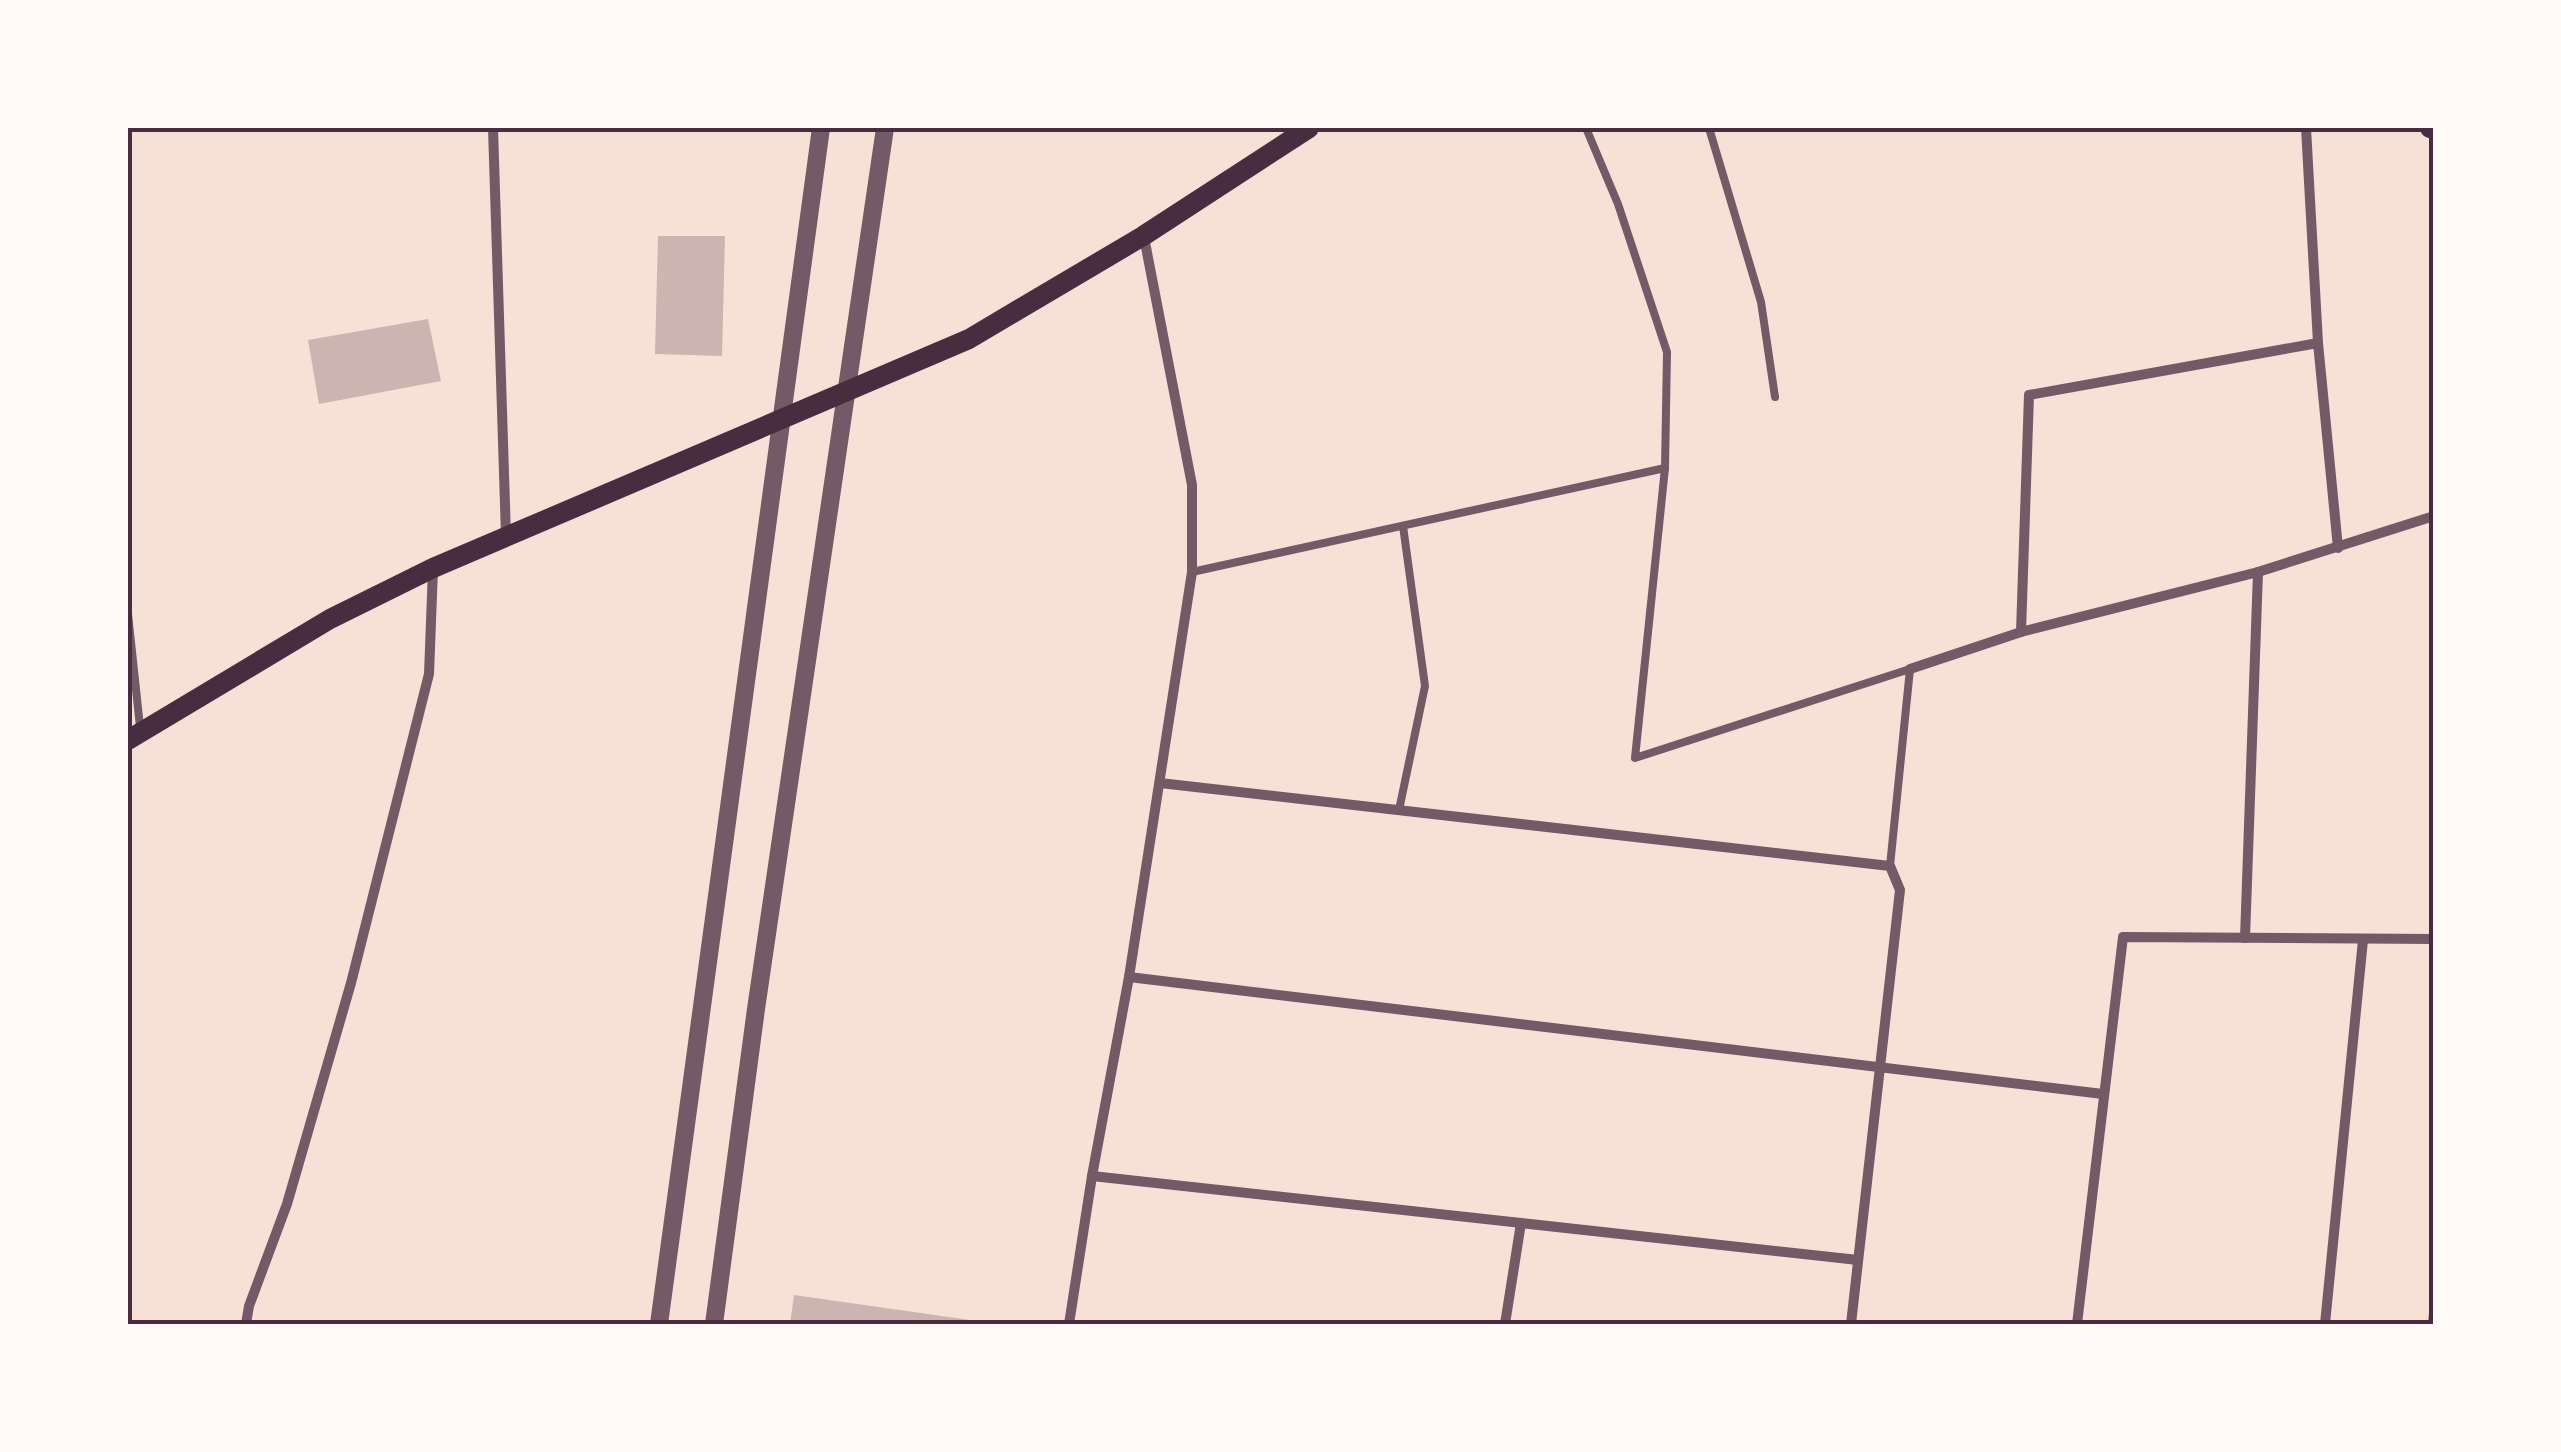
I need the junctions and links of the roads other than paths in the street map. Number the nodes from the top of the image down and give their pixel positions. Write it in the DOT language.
graph roads {
  1 [pos="494,128"];
  2 [pos="821,128"];
  3 [pos="886,128"];
  4 [pos="1309,128"];
  5 [pos="1586,128"];
  6 [pos="1709,128"];
  7 [pos="2306,128"];
  8 [pos="1144,236"];
  9 [pos="2318,343"];
  10 [pos="847,391"];
  11 [pos="1776,397"];
  12 [pos="780,418"];
  13 [pos="1666,468"];
  14 [pos="2434,516"];
  15 [pos="1403,526"];
  16 [pos="506,537"];
  17 [pos="2338,548"];
  18 [pos="433,568"];
  19 [pos="1192,572"];
  20 [pos="2258,572"];
  21 [pos="128,614"];
  22 [pos="2021,632"];
  23 [pos="1910,669"];
  24 [pos="134,736"];
  25 [pos="1160,783"];
  26 [pos="1399,810"];
  27 [pos="1890,866"];
  28 [pos="2244,938"];
  29 [pos="2434,939"];
  30 [pos="2363,940"];
  31 [pos="1129,977"];
  32 [pos="1880,1068"];
  33 [pos="2103,1094"];
  34 [pos="1092,1176"];
  35 [pos="1522,1223"];
  36 [pos="1858,1260"];
  37 [pos="2434,1300"];
  38 [pos="246,1324"];
  39 [pos="659,1324"];
  40 [pos="714,1324"];
  41 [pos="1069,1324"];
  42 [pos="1505,1324"];
  43 [pos="1850,1324"];
  44 [pos="2077,1324"];
  45 [pos="2325,1324"];
  46 [pos="2432,1324"];
  1 -- 16 [label="street"];
  2 -- 12 [label="street"];
  3 -- 10 [label="street"];
  4 -- 8 [label="main road"];
  5 -- 13 [label="lane"];
  6 -- 11 [label="lane"];
  7 -- 9 [label="street"];
  8 -- 10 [label="main road"];
  8 -- 19 [label="street"];
  9 -- 17 [label="street"];
  9 -- 22 [label="street"];
  10 -- 12 [label="main road"];
  10 -- 40 [label="street"];
  12 -- 16 [label="main road"];
  12 -- 39 [label="street"];
  13 -- 15 [label="lane"];
  13 -- 23 [label="lane"];
  14 -- 17 [label="street"];
  15 -- 19 [label="lane"];
  15 -- 26 [label="lane"];
  16 -- 18 [label="main road"];
  17 -- 20 [label="street"];
  18 -- 24 [label="main road"];
  18 -- 38 [label="street"];
  19 -- 25 [label="street"];
  20 -- 22 [label="street"];
  20 -- 28 [label="street"];
  21 -- 24 [label="lane"];
  22 -- 23 [label="street"];
  23 -- 27 [label="lane"];
  25 -- 26 [label="street"];
  25 -- 31 [label="street"];
  26 -- 27 [label="street"];
  27 -- 32 [label="street"];
  28 -- 30 [label="street"];
  28 -- 33 [label="street"];
  29 -- 30 [label="street"];
  30 -- 45 [label="street"];
  31 -- 32 [label="street"];
  31 -- 34 [label="street"];
  32 -- 33 [label="street"];
  32 -- 36 [label="street"];
  33 -- 44 [label="street"];
  34 -- 35 [label="street"];
  34 -- 41 [label="street"];
  35 -- 36 [label="street"];
  35 -- 42 [label="street"];
  36 -- 43 [label="street"];
  37 -- 46 [label="lane"];
}
